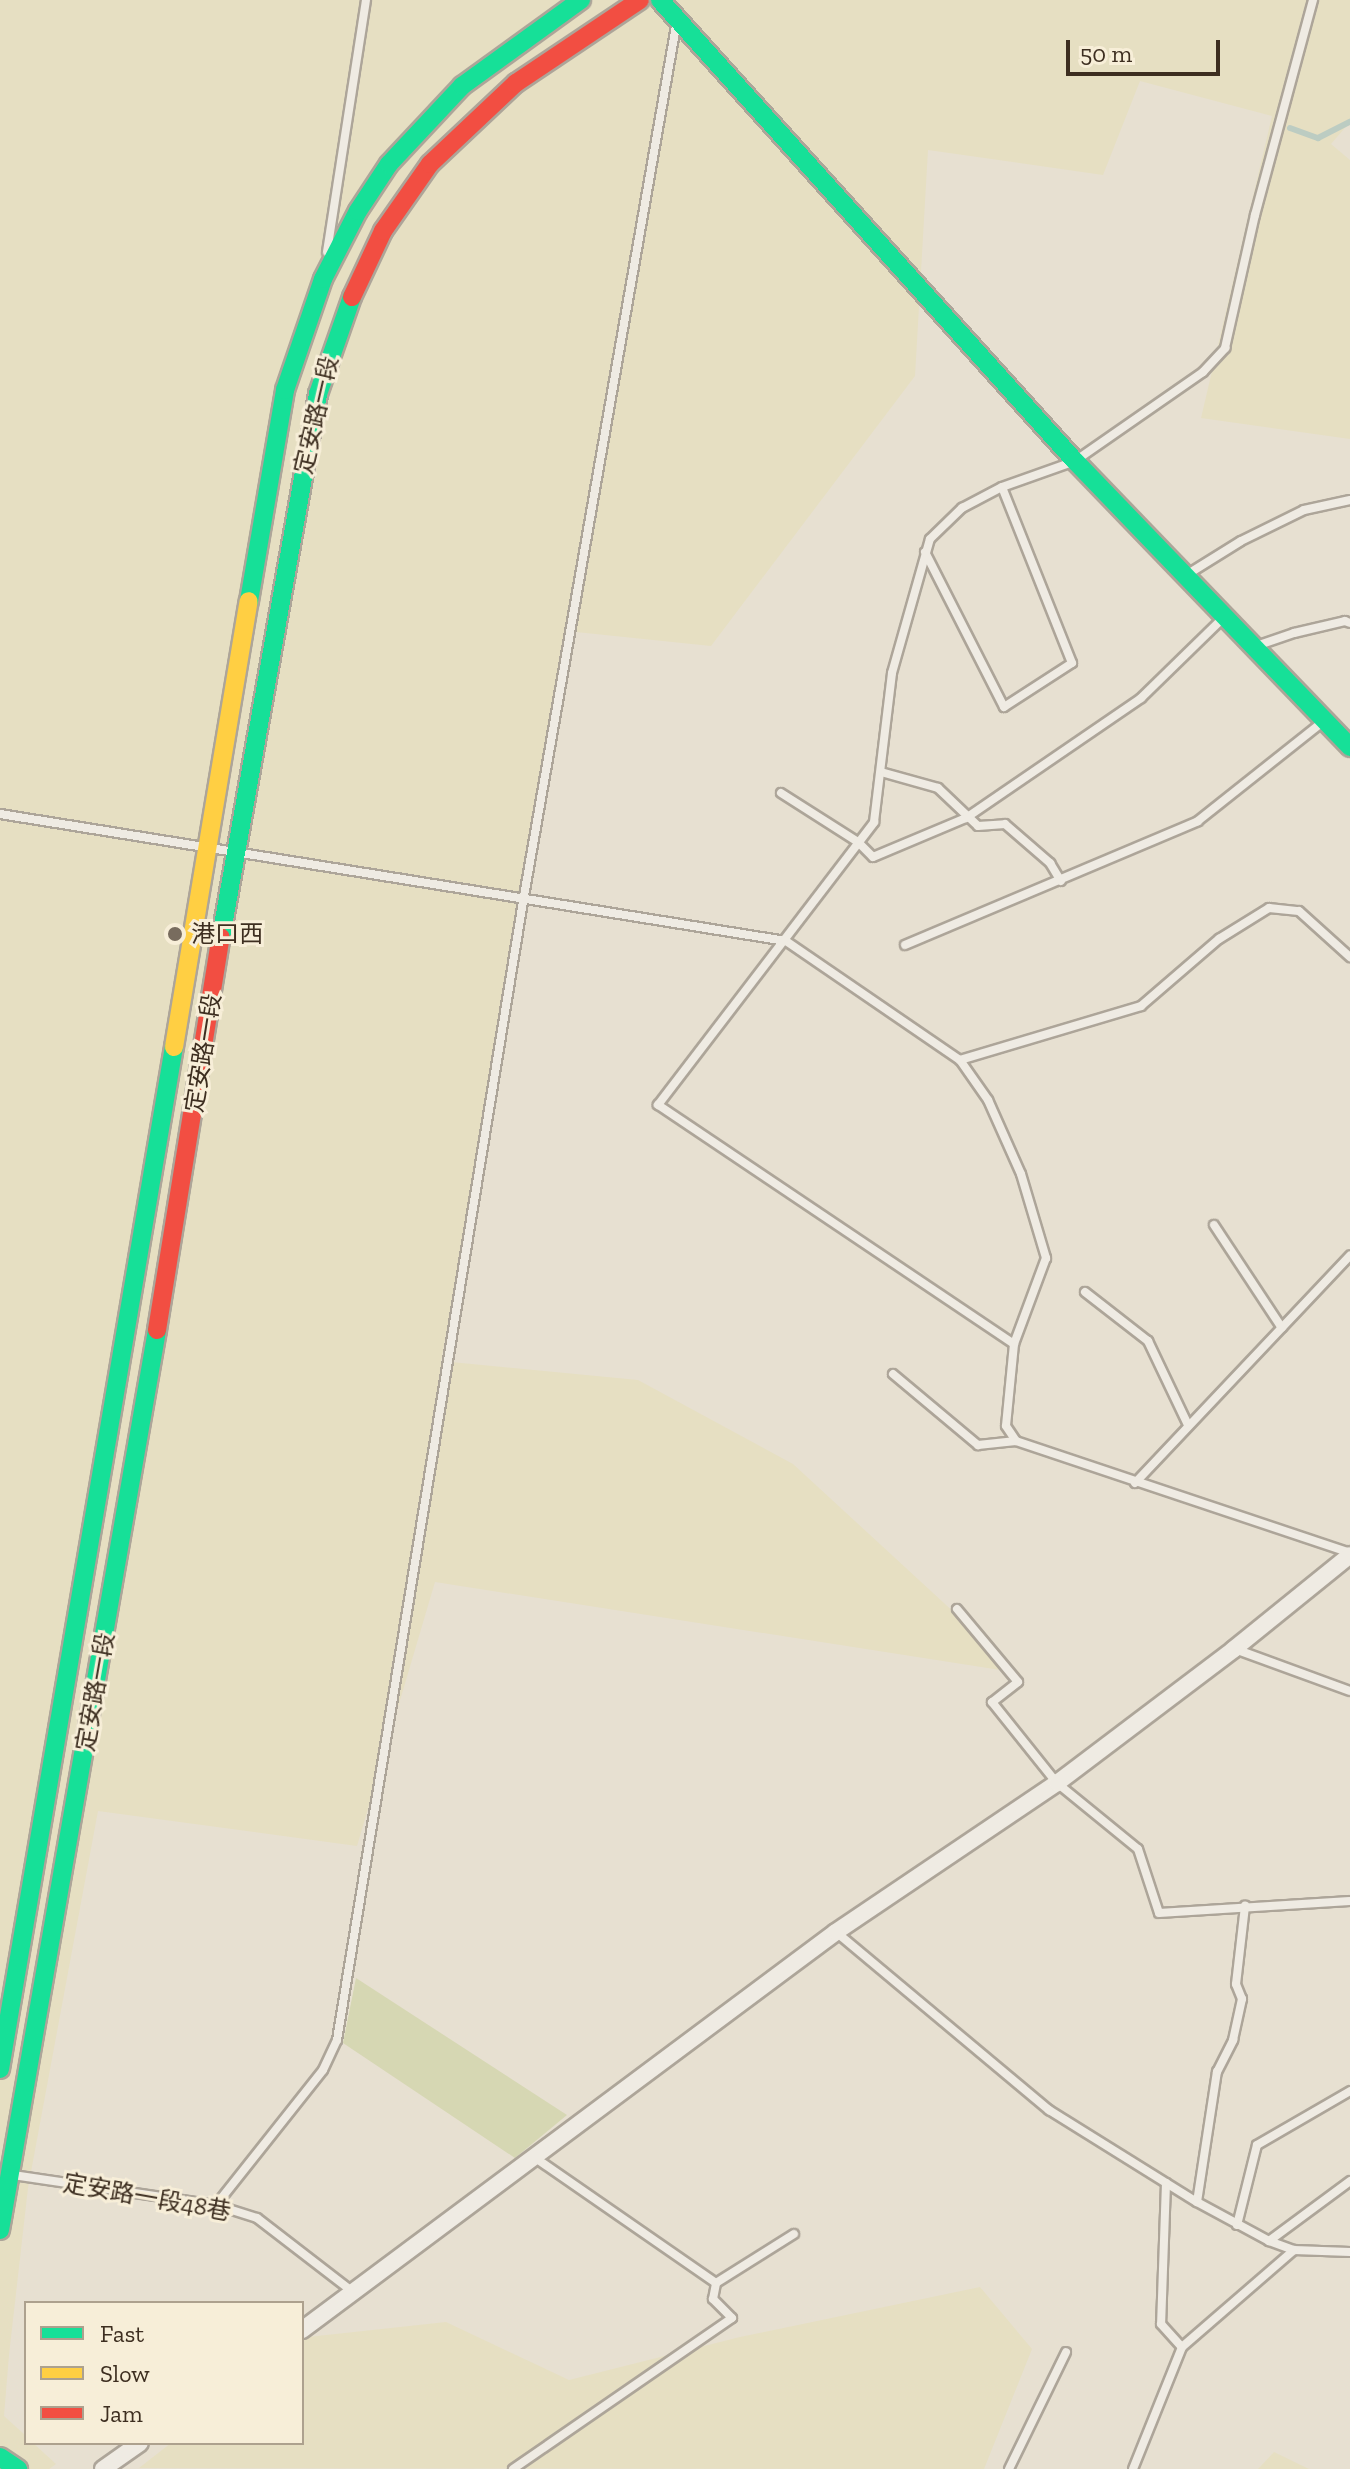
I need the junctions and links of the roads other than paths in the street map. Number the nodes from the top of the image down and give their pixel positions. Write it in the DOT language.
graph roads {
  1 [pos="366,0"];
  2 [pos="581,0"];
  3 [pos="640,0"];
  4 [pos="660,0"];
  5 [pos="1313,0"];
  6 [pos="677,20"];
  7 [pos="323,279"];
  8 [pos="1075,461"];
  9 [pos="1002,487"];
  10 [pos="1350,500"];
  11 [pos="924,551"];
  12 [pos="1188,575"];
  13 [pos="1225,615"];
  14 [pos="1350,623"];
  15 [pos="1256,646"];
  16 [pos="1322,721"];
  17 [pos="1350,747"];
  18 [pos="881,772"];
  19 [pos="781,793"];
  20 [pos="0,814"];
  21 [pos="966,818"];
  22 [pos="858,842"];
  23 [pos="206,850"];
  24 [pos="235,854"];
  25 [pos="1061,881"];
  26 [pos="524,896"];
  27 [pos="786,941"];
  28 [pos="905,945"];
  29 [pos="1350,957"];
  30 [pos="960,1060"];
  31 [pos="1214,1225"];
  32 [pos="1350,1256"];
  33 [pos="1085,1292"];
  34 [pos="1282,1328"];
  35 [pos="1014,1344"];
  36 [pos="893,1374"];
  37 [pos="1188,1425"];
  38 [pos="1016,1441"];
  39 [pos="1135,1483"];
  40 [pos="1350,1554"];
  41 [pos="957,1609"];
  42 [pos="1234,1649"];
  43 [pos="1350,1691"];
  44 [pos="1057,1783"];
  45 [pos="1350,1901"];
  46 [pos="1245,1906"];
  47 [pos="836,1932"];
  48 [pos="0,2069"];
  49 [pos="1350,2091"];
  50 [pos="534,2157"];
  51 [pos="5,2173"];
  52 [pos="1350,2181"];
  53 [pos="1166,2183"];
  54 [pos="1197,2202"];
  55 [pos="216,2205"];
  56 [pos="1237,2225"];
  57 [pos="0,2230"];
  58 [pos="794,2234"];
  59 [pos="1269,2241"];
  60 [pos="1294,2250"];
  61 [pos="1350,2252"];
  62 [pos="716,2283"];
  63 [pos="355,2293"];
  64 [pos="304,2329"];
  65 [pos="1182,2347"];
  66 [pos="1066,2352"];
  67 [pos="137,2445"];
  68 [pos="0,2457"];
  69 [pos="18,2469"];
  70 [pos="103,2469"];
  71 [pos="513,2469"];
  72 [pos="1009,2469"];
  73 [pos="1133,2469"];
  1 -- 7 [label="lane"];
  2 -- 7 [label="main road, 定安路一段"];
  3 -- 24 [label="main road, 定安路一段"];
  4 -- 6 [label="main road"];
  5 -- 8 [label="lane"];
  6 -- 8 [label="main road"];
  6 -- 26 [label="lane"];
  7 -- 23 [label="main road, 定安路一段"];
  8 -- 9 [label="lane"];
  8 -- 12 [label="main road"];
  9 -- 11 [label="lane"];
  9 -- 11 [label="lane"];
  10 -- 12 [label="lane"];
  11 -- 18 [label="lane"];
  12 -- 13 [label="main road"];
  13 -- 15 [label="main road"];
  13 -- 21 [label="lane"];
  14 -- 15 [label="lane"];
  15 -- 16 [label="main road"];
  16 -- 17 [label="main road"];
  16 -- 25 [label="lane"];
  18 -- 21 [label="lane"];
  18 -- 22 [label="lane"];
  19 -- 22 [label="lane"];
  20 -- 23 [label="lane"];
  21 -- 22 [label="lane"];
  21 -- 25 [label="lane"];
  22 -- 27 [label="lane"];
  23 -- 24 [label="lane"];
  23 -- 48 [label="main road, 定安路一段"];
  24 -- 26 [label="lane"];
  24 -- 51 [label="main road, 定安路一段"];
  25 -- 28 [label="lane"];
  26 -- 27 [label="lane"];
  26 -- 55 [label="lane"];
  27 -- 30 [label="lane"];
  27 -- 35 [label="lane"];
  29 -- 30 [label="lane"];
  30 -- 35 [label="lane"];
  31 -- 34 [label="lane"];
  32 -- 34 [label="lane"];
  33 -- 37 [label="lane"];
  34 -- 37 [label="lane"];
  35 -- 38 [label="lane"];
  36 -- 38 [label="lane"];
  37 -- 39 [label="lane"];
  38 -- 39 [label="lane"];
  39 -- 40 [label="lane"];
  40 -- 42 [label="street"];
  41 -- 44 [label="lane"];
  42 -- 43 [label="lane"];
  42 -- 44 [label="street"];
  44 -- 46 [label="lane"];
  44 -- 47 [label="street"];
  45 -- 46 [label="lane"];
  46 -- 54 [label="lane"];
  47 -- 50 [label="street"];
  47 -- 53 [label="lane"];
  49 -- 56 [label="lane"];
  50 -- 62 [label="lane"];
  50 -- 63 [label="street"];
  51 -- 55 [label="lane, 定安路一段48巷"];
  51 -- 57 [label="main road, 定安路一段"];
  52 -- 59 [label="lane"];
  53 -- 54 [label="lane"];
  53 -- 65 [label="lane"];
  54 -- 56 [label="lane"];
  55 -- 63 [label="lane, 定安路一段48巷"];
  56 -- 59 [label="lane"];
  58 -- 62 [label="lane"];
  59 -- 60 [label="lane"];
  60 -- 61 [label="lane"];
  60 -- 65 [label="lane"];
  62 -- 71 [label="lane"];
  63 -- 64 [label="street"];
  65 -- 73 [label="lane"];
  66 -- 72 [label="lane"];
  67 -- 70 [label="street"];
  68 -- 69 [label="main road"];
}
